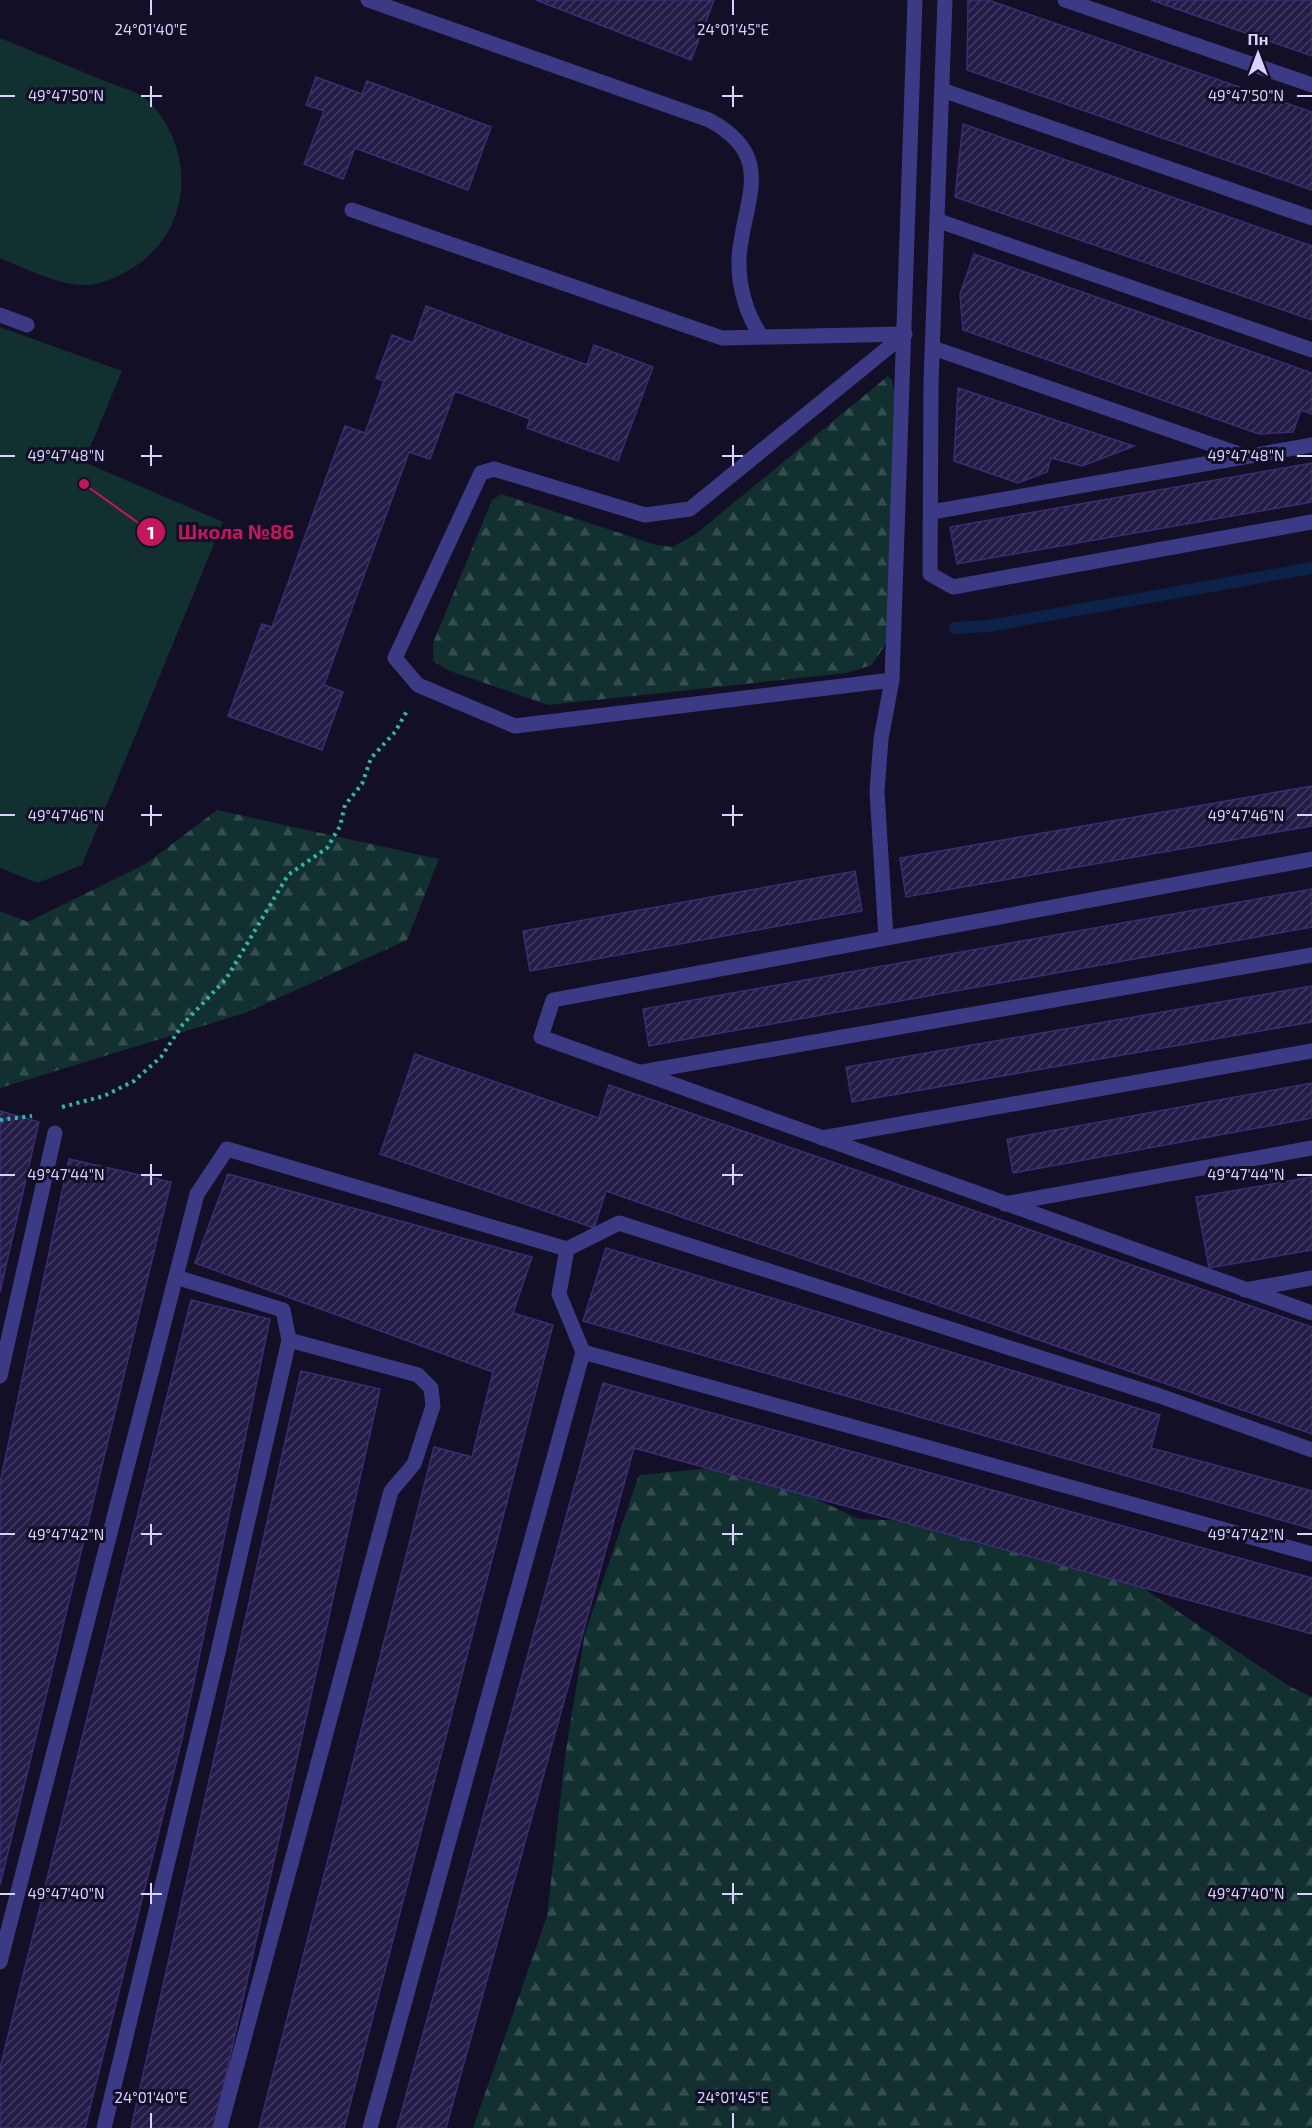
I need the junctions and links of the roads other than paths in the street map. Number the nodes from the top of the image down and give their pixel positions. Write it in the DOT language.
graph roads {
  1 [pos="368,0"];
  2 [pos="915,0"];
  3 [pos="945,0"];
  4 [pos="1065,0"];
  5 [pos="1312,85"];
  6 [pos="942,90"];
  7 [pos="352,210"];
  8 [pos="1312,218"];
  9 [pos="939,221"];
  10 [pos="0,315"];
  11 [pos="27,325"];
  12 [pos="905,334"];
  13 [pos="762,337"];
  14 [pos="933,348"];
  15 [pos="1312,350"];
  16 [pos="1312,445"];
  17 [pos="1247,457"];
  18 [pos="932,512"];
  19 [pos="1312,522"];
  20 [pos="892,680"];
  21 [pos="1312,859"];
  22 [pos="886,938"];
  23 [pos="1312,955"];
  24 [pos="1312,1051"];
  25 [pos="639,1072"];
  26 [pos="55,1133"];
  27 [pos="820,1138"];
  28 [pos="1312,1148"];
  29 [pos="1003,1204"];
  30 [pos="567,1249"];
  31 [pos="176,1277"];
  32 [pos="1312,1278"];
  33 [pos="1242,1290"];
  34 [pos="1312,1313"];
  35 [pos="289,1340"];
  36 [pos="583,1353"];
  37 [pos="0,1376"];
  38 [pos="1312,1449"];
  39 [pos="1312,1554"];
  40 [pos="0,1962"];
  41 [pos="104,2128"];
  42 [pos="220,2128"];
  43 [pos="370,2128"];
  1 -- 13 [label="lane"];
  2 -- 12 [label="lane"];
  3 -- 6 [label="lane"];
  4 -- 5 [label="lane"];
  6 -- 8 [label="lane"];
  6 -- 9 [label="lane"];
  7 -- 13 [label="lane"];
  9 -- 14 [label="lane"];
  9 -- 15 [label="lane"];
  10 -- 11 [label="lane"];
  12 -- 13 [label="lane"];
  12 -- 20 [label="lane"];
  12 -- 20 [label="lane"];
  14 -- 17 [label="lane"];
  14 -- 18 [label="lane"];
  16 -- 17 [label="lane"];
  17 -- 18 [label="lane"];
  18 -- 19 [label="lane"];
  20 -- 22 [label="lane"];
  21 -- 22 [label="lane"];
  22 -- 25 [label="lane"];
  23 -- 25 [label="lane"];
  24 -- 27 [label="lane"];
  25 -- 27 [label="lane"];
  26 -- 37 [label="lane"];
  27 -- 29 [label="lane"];
  28 -- 29 [label="lane"];
  29 -- 33 [label="lane"];
  30 -- 31 [label="lane"];
  30 -- 36 [label="lane"];
  30 -- 38 [label="lane"];
  31 -- 35 [label="lane"];
  31 -- 40 [label="lane"];
  32 -- 33 [label="lane"];
  33 -- 34 [label="lane"];
  35 -- 41 [label="lane"];
  35 -- 42 [label="lane"];
  36 -- 39 [label="lane"];
  36 -- 43 [label="lane"];
}
